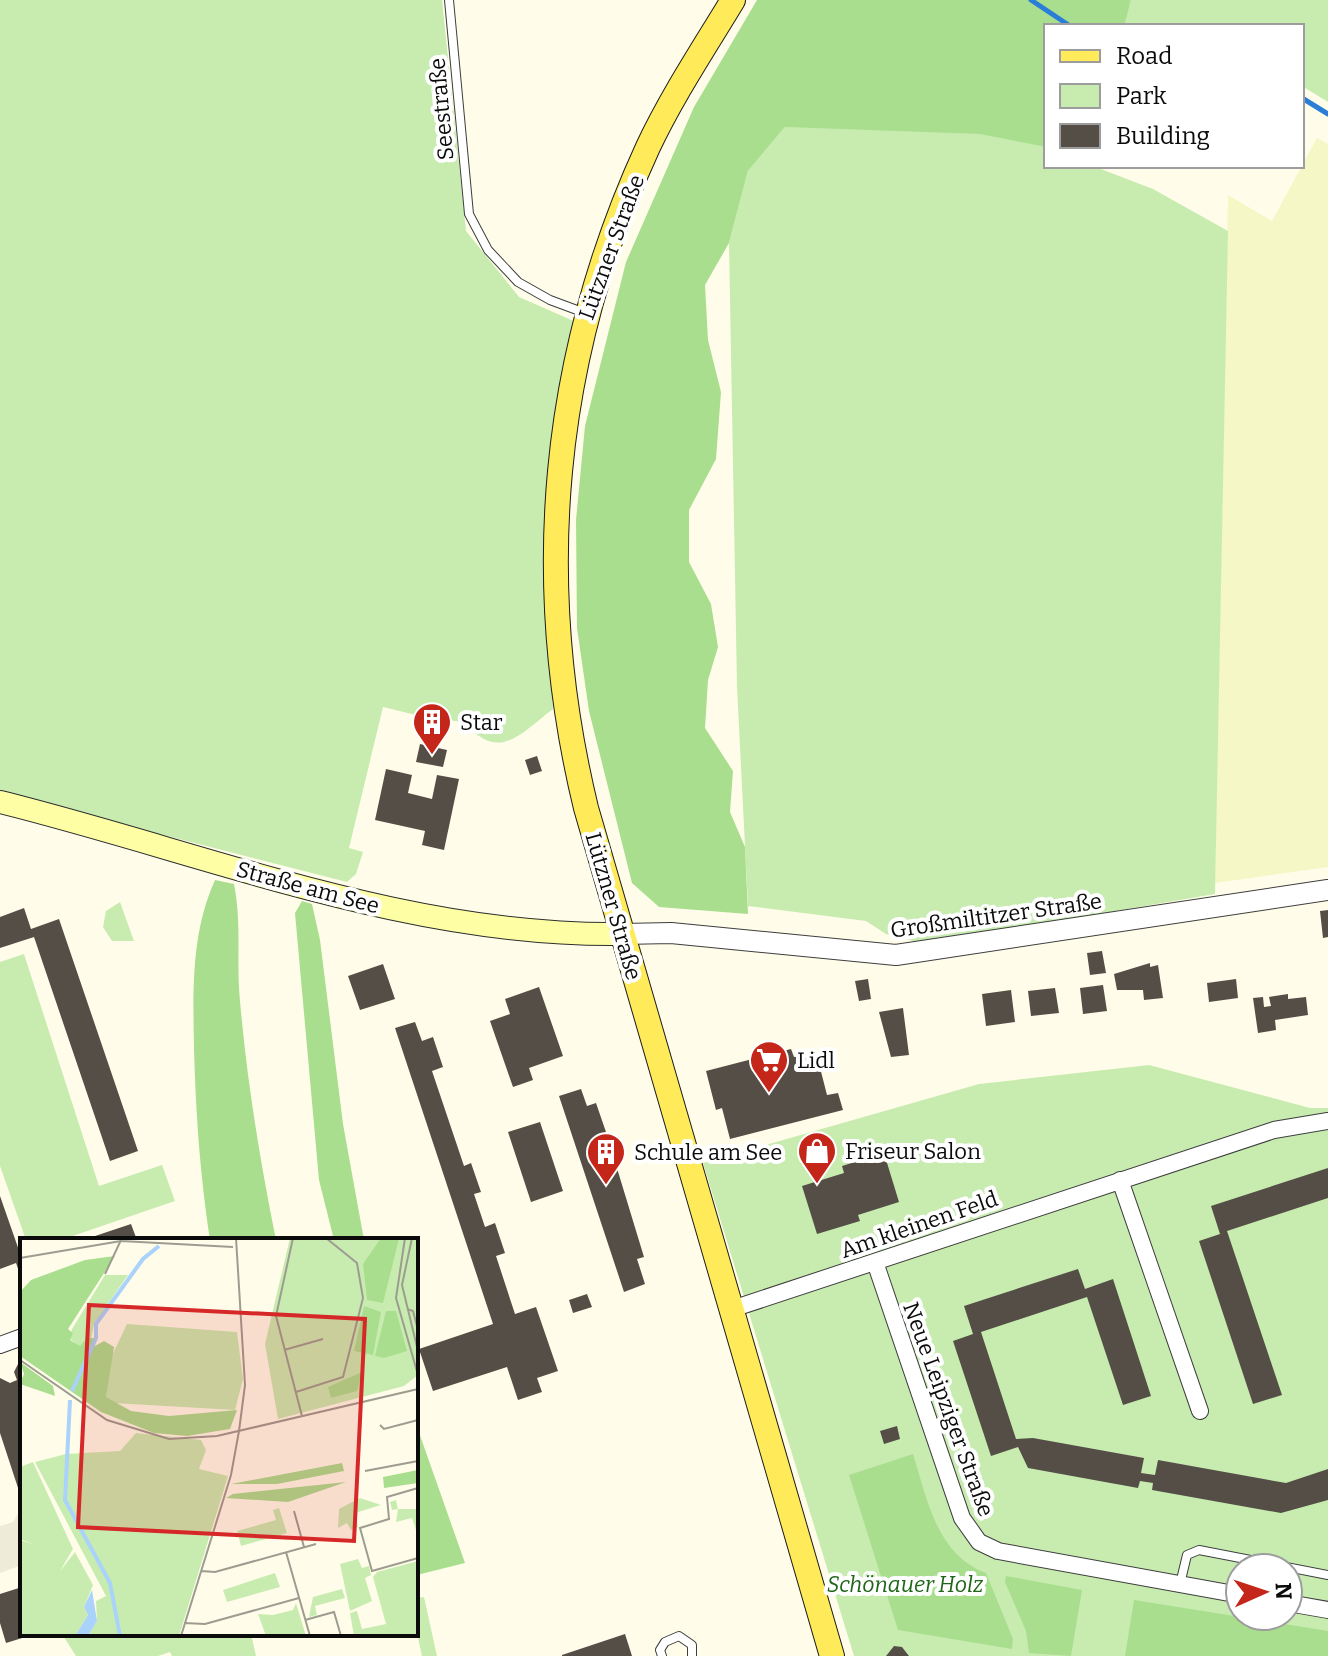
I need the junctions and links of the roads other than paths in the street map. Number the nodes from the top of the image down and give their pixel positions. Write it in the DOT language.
graph roads {
  1 [pos="449,0"];
  2 [pos="733,0"];
  3 [pos="586,313"];
  4 [pos="0,802"];
  5 [pos="1328,890"];
  6 [pos="622,934"];
  7 [pos="1328,1121"];
  8 [pos="1120,1180"];
  9 [pos="875,1262"];
  10 [pos="732,1309"];
  11 [pos="20,1338"];
  12 [pos="0,1345"];
  13 [pos="1200,1411"];
  14 [pos="1328,1575"];
  15 [pos="1180,1584"];
  16 [pos="1224,1592"];
  17 [pos="1304,1606"];
  18 [pos="1328,1610"];
  19 [pos="662,1656"];
  20 [pos="692,1656"];
  21 [pos="832,1656"];
  1 -- 3 [label="lane, Seestraße"];
  2 -- 3 [label="main road, Lützner Straße"];
  3 -- 6 [label="main road, Lützner Straße"];
  4 -- 6 [label="main road, Straße am See"];
  5 -- 6 [label="street, Großmiltitzer Straße"];
  6 -- 10 [label="main road, Lützner Straße"];
  7 -- 8 [label="street, Am kleinen Feld"];
  8 -- 9 [label="street, Am kleinen Feld"];
  8 -- 13 [label="street"];
  9 -- 10 [label="street, Am kleinen Feld"];
  9 -- 15 [label="street, Neue Leipziger Straße"];
  10 -- 21 [label="main road, Lützner Straße"];
  11 -- 12 [label="street"];
  14 -- 15 [label="lane"];
  15 -- 16 [label="street, Neue Leipziger Straße"];
  17 -- 18 [label="street"];
  19 -- 20 [label="lane"];
}
